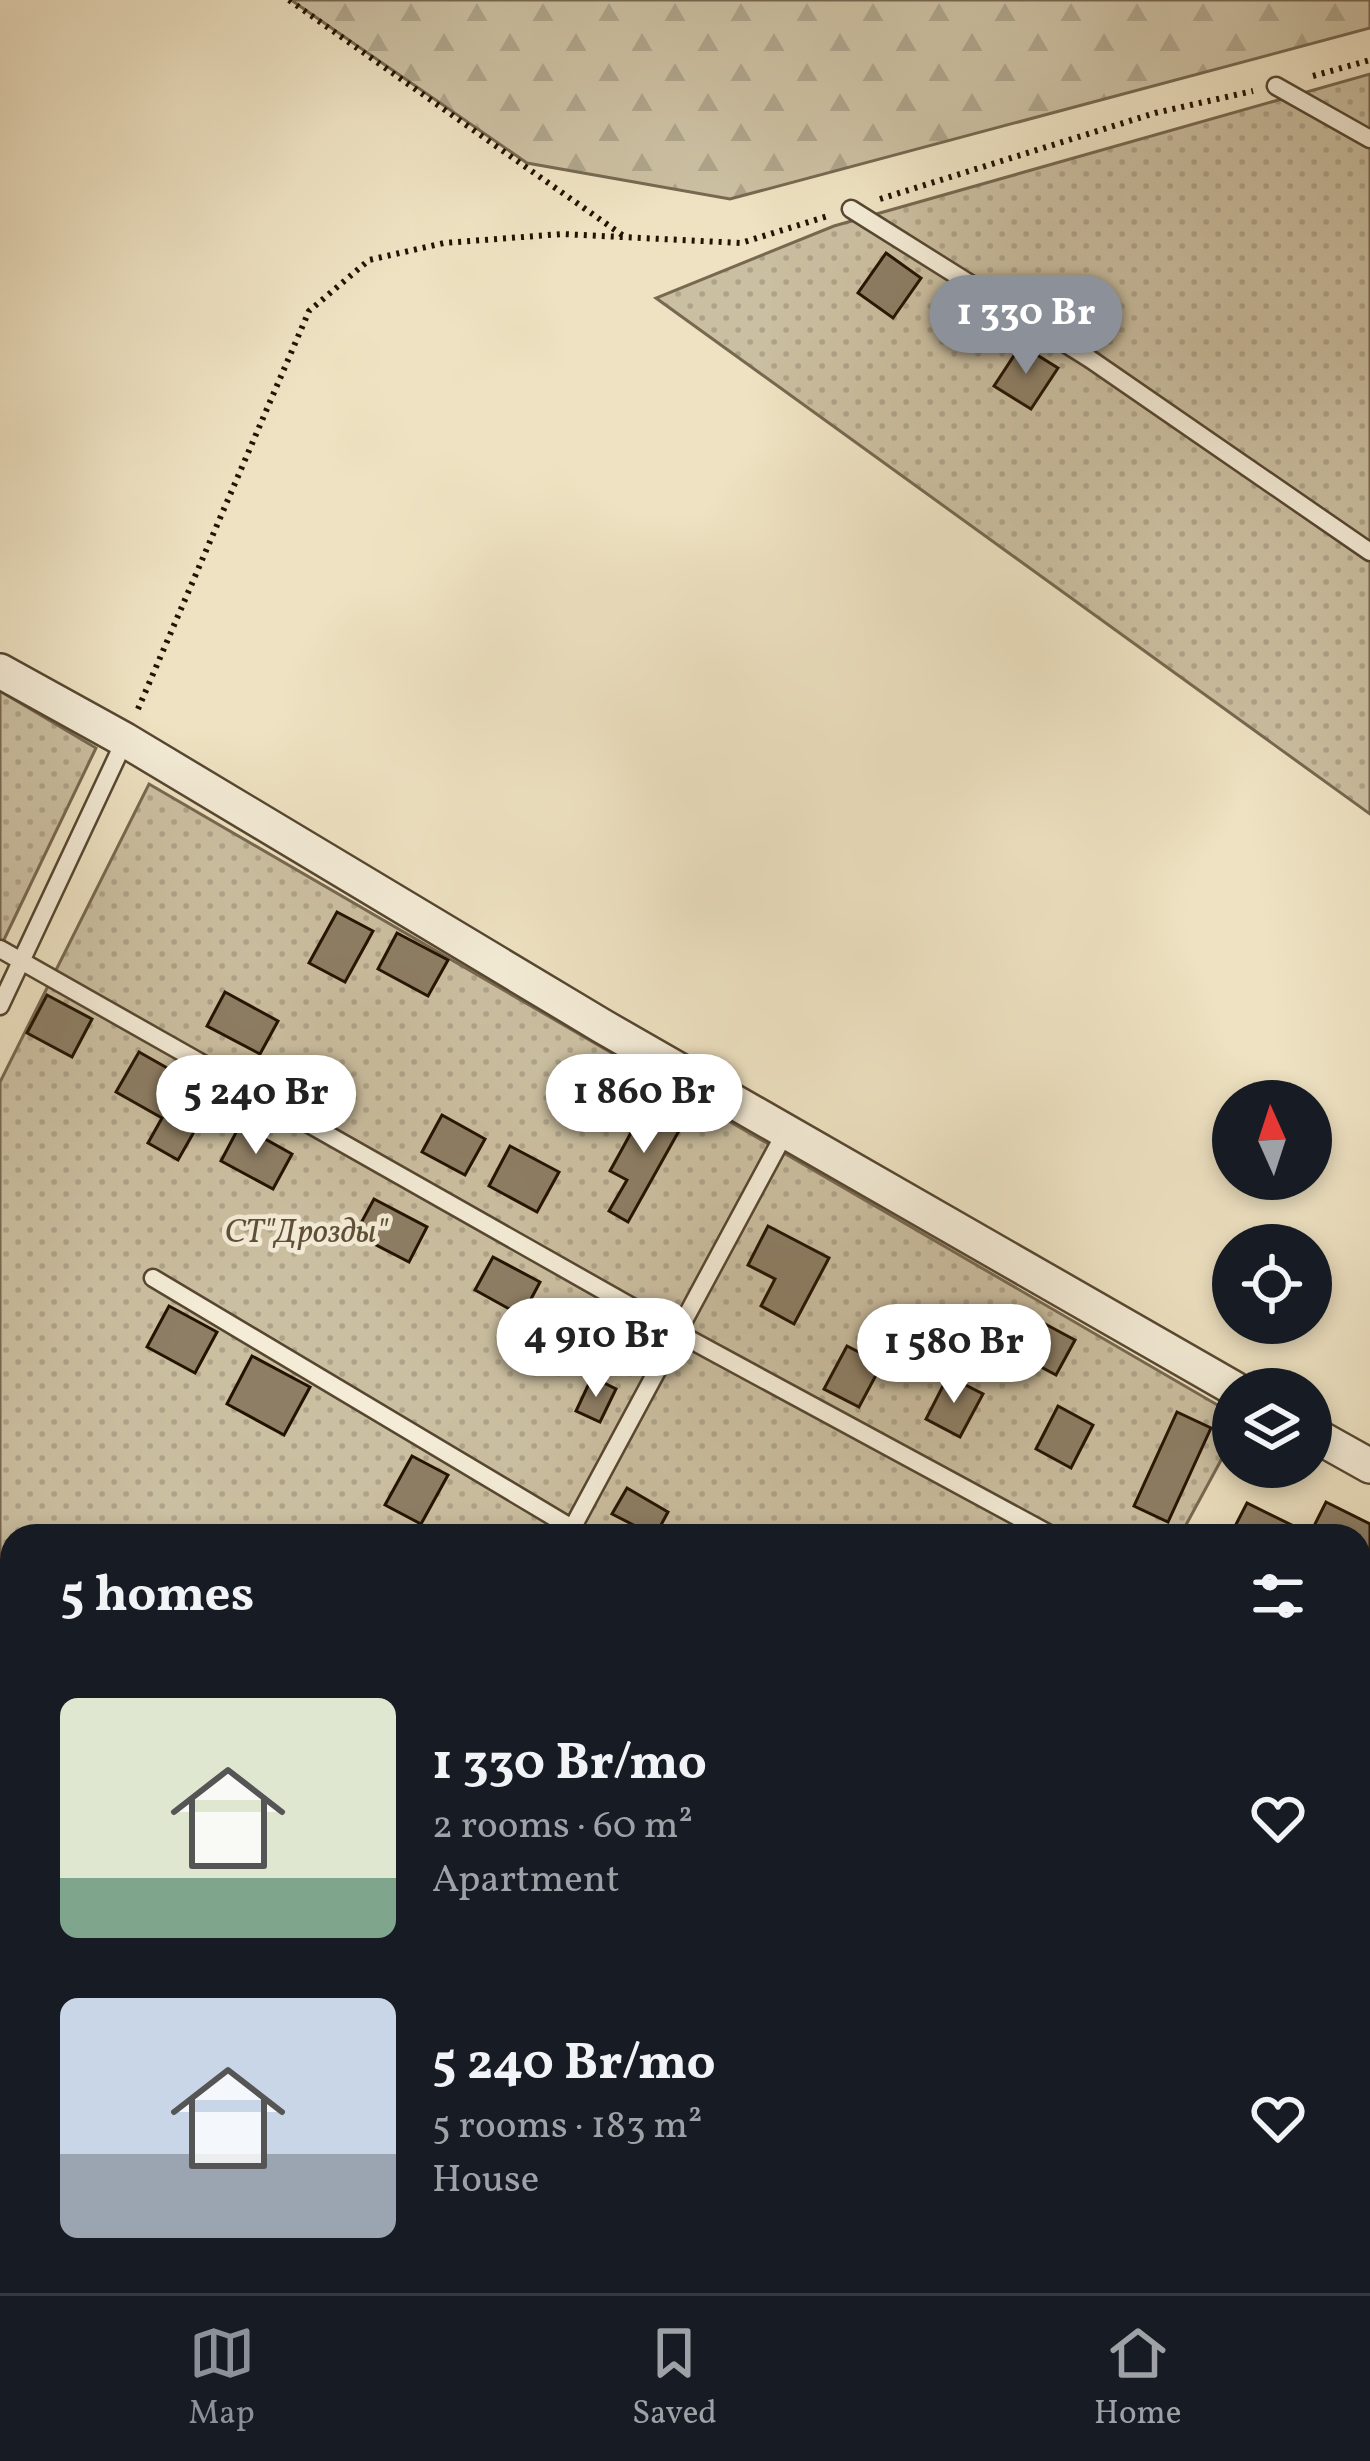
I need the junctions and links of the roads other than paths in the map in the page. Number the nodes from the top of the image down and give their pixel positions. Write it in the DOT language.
graph roads {
  1 [pos="1276,86"];
  2 [pos="1370,139"];
  3 [pos="851,209"];
  4 [pos="1370,552"];
  5 [pos="0,671"];
  6 [pos="125,740"];
  7 [pos="0,949"];
  8 [pos="20,961"];
  9 [pos="0,1006"];
  10 [pos="786,1131"];
  11 [pos="153,1278"];
  12 [pos="679,1333"];
  13 [pos="1212,1376"];
  14 [pos="1332,1444"];
  15 [pos="1370,1466"];
  16 [pos="557,1524"];
  17 [pos="574,1524"];
  18 [pos="1031,1524"];
  1 -- 2 [label="lane"];
  3 -- 4 [label="lane"];
  5 -- 6 [label="street"];
  6 -- 8 [label="lane"];
  6 -- 10 [label="street"];
  7 -- 8 [label="lane"];
  8 -- 9 [label="lane"];
  8 -- 12 [label="lane"];
  10 -- 12 [label="lane"];
  10 -- 13 [label="street"];
  11 -- 16 [label="lane"];
  12 -- 17 [label="lane"];
  12 -- 18 [label="lane"];
  14 -- 15 [label="street"];
}
